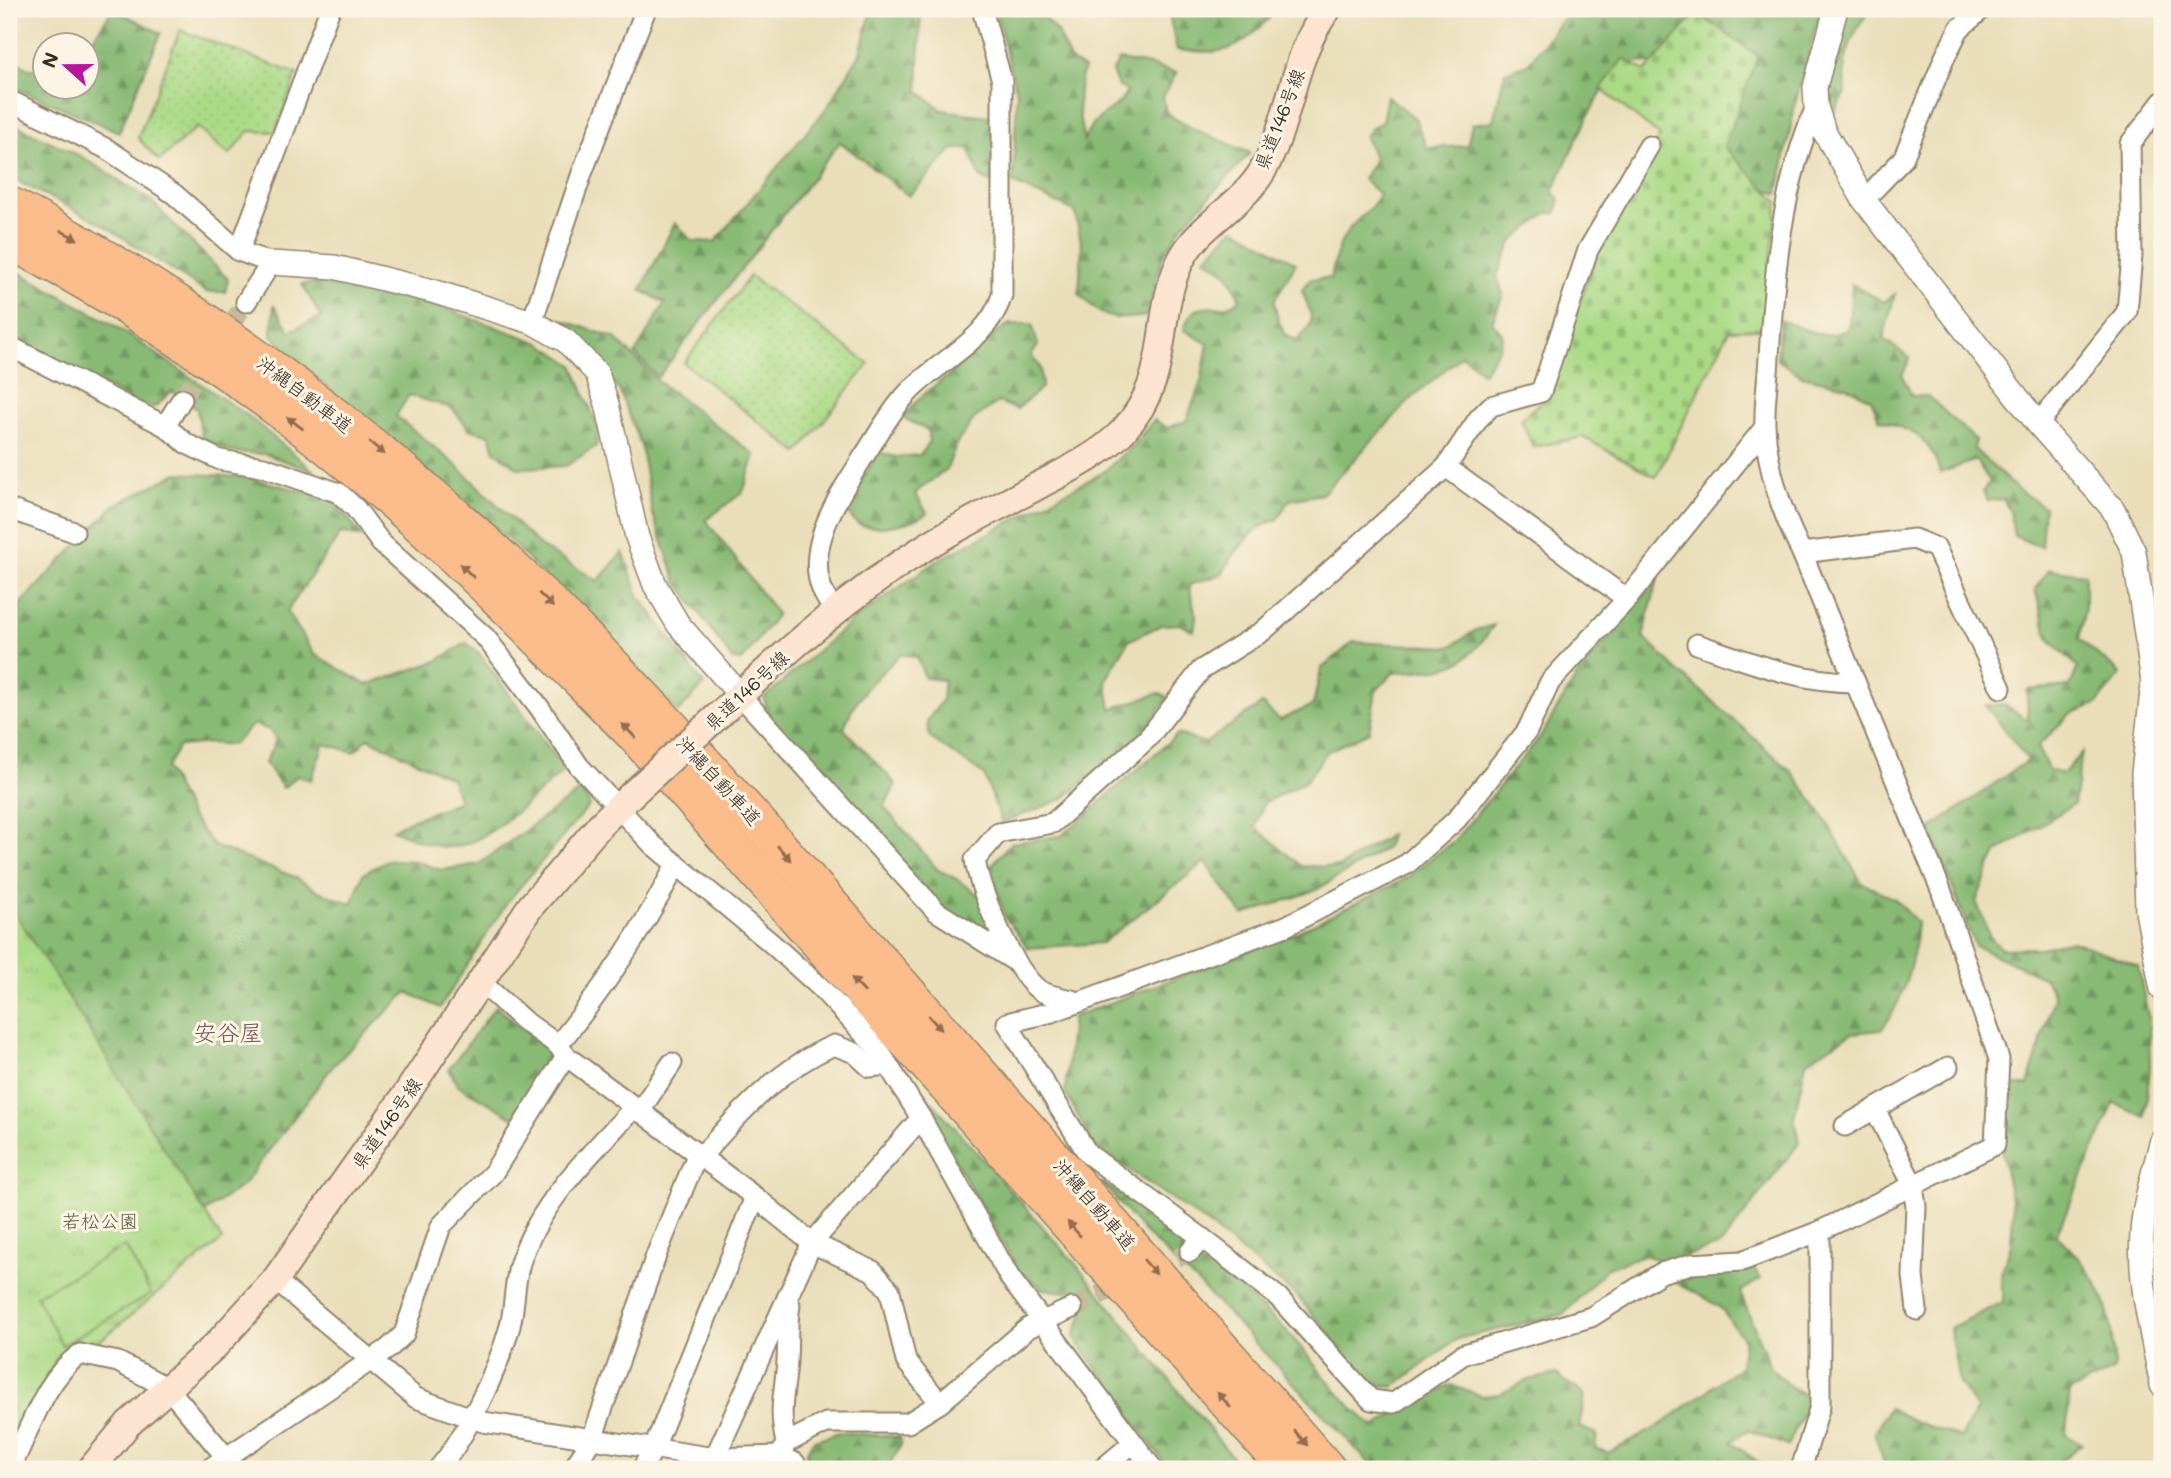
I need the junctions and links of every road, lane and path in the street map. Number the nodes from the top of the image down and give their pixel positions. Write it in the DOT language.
graph roads {
  1 [pos="330,9"];
  2 [pos="646,9"];
  3 [pos="982,9"];
  4 [pos="1328,9"];
  5 [pos="1836,9"];
  6 [pos="1982,9"];
  7 [pos="9,100"];
  8 [pos="2162,102"];
  9 [pos="1816,107"];
  10 [pos="1649,146"];
  11 [pos="1864,200"];
  12 [pos="9,204"];
  13 [pos="9,241"];
  14 [pos="239,251"];
  15 [pos="271,264"];
  16 [pos="246,302"];
  17 [pos="532,322"];
  18 [pos="9,346"];
  19 [pos="182,399"];
  20 [pos="2038,424"];
  21 [pos="165,426"];
  22 [pos="1765,428"];
  23 [pos="1446,467"];
  24 [pos="9,509"];
  25 [pos="74,532"];
  26 [pos="1802,553"];
  27 [pos="1626,599"];
  28 [pos="836,611"];
  29 [pos="1698,644"];
  30 [pos="1855,682"];
  31 [pos="2001,688"];
  32 [pos="731,703"];
  33 [pos="623,802"];
  34 [pos="676,866"];
  35 [pos="1017,963"];
  36 [pos="482,983"];
  37 [pos="2162,989"];
  38 [pos="1075,1001"];
  39 [pos="562,1051"];
  40 [pos="672,1063"];
  41 [pos="888,1065"];
  42 [pos="1948,1067"];
  43 [pos="1875,1109"];
  44 [pos="636,1110"];
  45 [pos="921,1118"];
  46 [pos="1845,1126"];
  47 [pos="2162,1140"];
  48 [pos="697,1155"];
  49 [pos="1913,1185"];
  50 [pos="755,1197"];
  51 [pos="1820,1231"];
  52 [pos="812,1243"];
  53 [pos="275,1280"];
  54 [pos="793,1285"];
  55 [pos="1072,1308"];
  56 [pos="1917,1310"];
  57 [pos="1044,1319"];
  58 [pos="2156,1333"];
  59 [pos="368,1360"];
  60 [pos="2162,1385"];
  61 [pos="168,1388"];
  62 [pos="940,1403"];
  63 [pos="473,1419"];
  64 [pos="592,1438"];
  65 [pos="1133,1443"];
  66 [pos="654,1448"];
  67 [pos="781,1456"];
  68 [pos="712,1464"];
  69 [pos="223,1466"];
  70 [pos="10,1469"];
  71 [pos="91,1469"];
  72 [pos="438,1469"];
  73 [pos="573,1469"];
  74 [pos="642,1469"];
  75 [pos="798,1469"];
  76 [pos="1102,1469"];
  77 [pos="1153,1469"];
  78 [pos="1286,1469"];
  79 [pos="1328,1469"];
  80 [pos="1801,1469"];
  1 -- 14 [label="street"];
  2 -- 17 [label="street"];
  3 -- 28 [label="street"];
  4 -- 28 [label="main road, 県道146号線"];
  5 -- 9 [label="street"];
  6 -- 11 [label="street"];
  7 -- 14 [label="street"];
  8 -- 20 [label="street"];
  9 -- 11 [label="street"];
  9 -- 22 [label="street"];
  10 -- 23 [label="street"];
  11 -- 20 [label="street"];
  12 -- 79 [label="highway, 沖縄自動車道, one-way"];
  78 -- 13 [label="highway, 沖縄自動車道, one-way"];
  14 -- 15 [label="street"];
  15 -- 16 [label="street"];
  15 -- 17 [label="street"];
  17 -- 32 [label="street"];
  18 -- 21 [label="street"];
  19 -- 21 [label="street"];
  20 -- 37 [label="street"];
  21 -- 33 [label="street"];
  22 -- 26 [label="street"];
  22 -- 27 [label="street"];
  23 -- 27 [label="street"];
  23 -- 35 [label="street"];
  24 -- 25 [label="street"];
  26 -- 30 [label="street"];
  26 -- 31 [label="street"];
  27 -- 38 [label="street"];
  28 -- 32 [label="main road, 県道146号線"];
  29 -- 30 [label="street"];
  30 -- 49 [label="street"];
  32 -- 33 [label="main road, 県道146号線, bridge"];
  32 -- 35 [label="street"];
  33 -- 34 [label="street"];
  33 -- 36 [label="main road, 県道146号線"];
  34 -- 39 [label="street"];
  34 -- 41 [label="street"];
  35 -- 38 [label="street"];
  36 -- 39 [label="street"];
  36 -- 53 [label="main road, 県道146号線"];
  38 -- 51 [label="street"];
  39 -- 44 [label="street"];
  39 -- 59 [label="street"];
  40 -- 44 [label="street"];
  41 -- 45 [label="street"];
  41 -- 48 [label="street"];
  42 -- 43 [label="street"];
  43 -- 46 [label="street"];
  43 -- 49 [label="street"];
  44 -- 48 [label="street"];
  44 -- 63 [label="street"];
  45 -- 52 [label="street"];
  45 -- 57 [label="street"];
  47 -- 58 [label="street"];
  48 -- 50 [label="street"];
  48 -- 64 [label="street"];
  49 -- 51 [label="street"];
  49 -- 56 [label="street"];
  50 -- 52 [label="street"];
  50 -- 66 [label="street"];
  51 -- 80 [label="street"];
  52 -- 54 [label="street"];
  52 -- 62 [label="street"];
  53 -- 59 [label="street"];
  53 -- 61 [label="main road, 県道146号線"];
  54 -- 67 [label="street"];
  54 -- 68 [label="street"];
  55 -- 57 [label="street"];
  57 -- 62 [label="street"];
  57 -- 65 [label="street"];
  58 -- 60 [label="street"];
  59 -- 63 [label="street"];
  59 -- 69 [label="street"];
  61 -- 69 [label="street"];
  61 -- 70 [label="street"];
  61 -- 71 [label="main road, 県道146号線"];
  62 -- 67 [label="street"];
  63 -- 64 [label="street"];
  63 -- 72 [label="street"];
  64 -- 66 [label="street"];
  64 -- 73 [label="street"];
  65 -- 76 [label="street"];
  65 -- 77 [label="street"];
  66 -- 68 [label="street"];
  66 -- 74 [label="street"];
  67 -- 68 [label="street"];
  67 -- 75 [label="street"];
}
